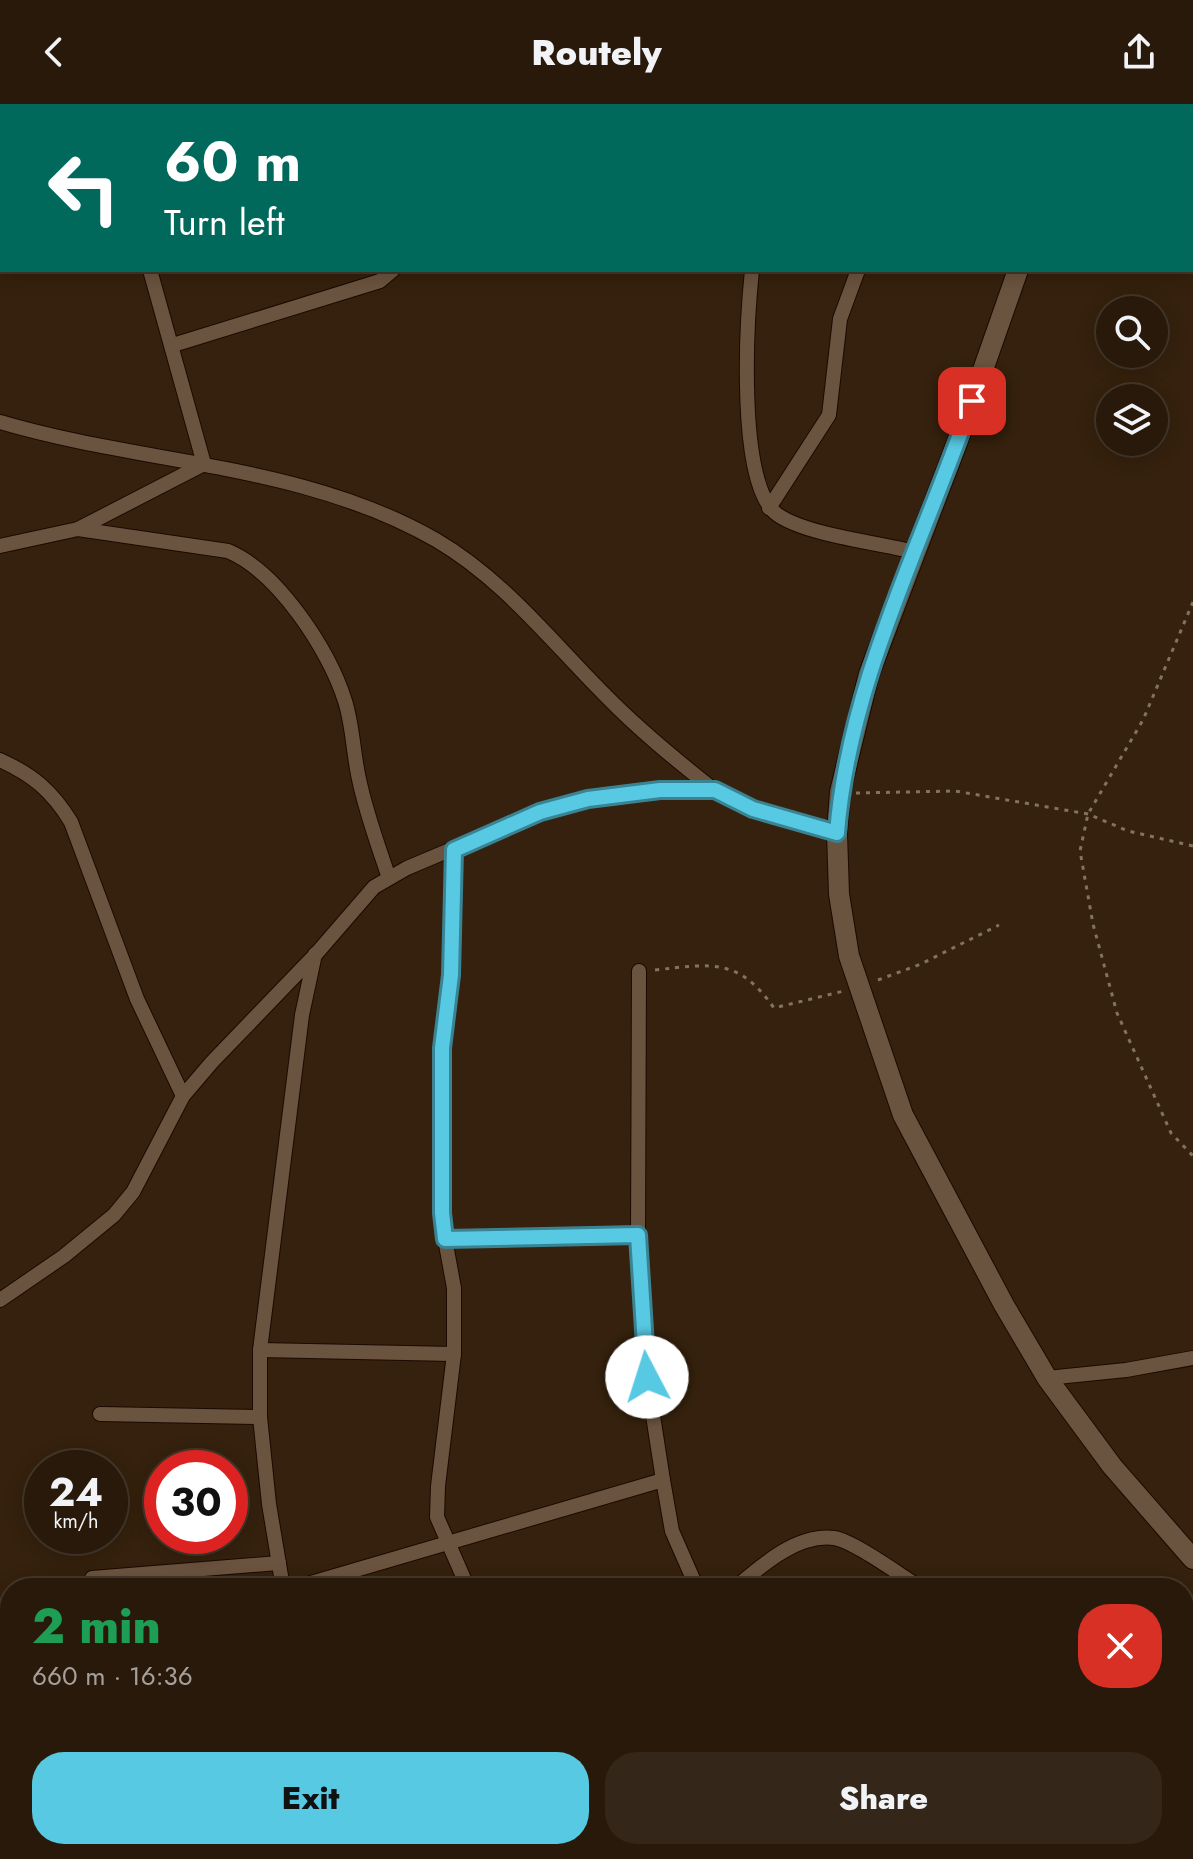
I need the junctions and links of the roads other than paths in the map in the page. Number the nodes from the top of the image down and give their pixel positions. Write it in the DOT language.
graph roads {
  1 [pos="151,272"];
  2 [pos="391,272"];
  3 [pos="752,272"];
  4 [pos="857,272"];
  5 [pos="1017,272"];
  6 [pos="173,345"];
  7 [pos="0,422"];
  8 [pos="204,464"];
  9 [pos="769,508"];
  10 [pos="78,529"];
  11 [pos="0,546"];
  12 [pos="915,552"];
  13 [pos="0,760"];
  14 [pos="715,790"];
  15 [pos="837,833"];
  16 [pos="454,850"];
  17 [pos="389,878"];
  18 [pos="316,954"];
  19 [pos="639,971"];
  20 [pos="183,1096"];
  21 [pos="638,1235"];
  22 [pos="445,1239"];
  23 [pos="7,1287"];
  24 [pos="0,1300"];
  25 [pos="260,1350"];
  26 [pos="454,1354"];
  27 [pos="1193,1358"];
  28 [pos="1047,1378"];
  29 [pos="100,1414"];
  30 [pos="260,1417"];
  31 [pos="663,1480"];
  32 [pos="445,1542"];
  33 [pos="1193,1559"];
  34 [pos="279,1563"];
  35 [pos="92,1578"];
  36 [pos="281,1578"];
  37 [pos="327,1578"];
  38 [pos="463,1578"];
  39 [pos="693,1578"];
  40 [pos="747,1578"];
  41 [pos="904,1578"];
  1 -- 6 [label="street"];
  2 -- 6 [label="street"];
  3 -- 9 [label="street"];
  4 -- 9 [label="street"];
  5 -- 12 [label="main road"];
  6 -- 8 [label="street"];
  7 -- 8 [label="street"];
  8 -- 10 [label="street"];
  8 -- 14 [label="street"];
  9 -- 12 [label="street"];
  10 -- 11 [label="street"];
  10 -- 17 [label="street"];
  12 -- 15 [label="main road"];
  13 -- 20 [label="street"];
  14 -- 15 [label="street"];
  14 -- 16 [label="street"];
  15 -- 28 [label="main road"];
  16 -- 17 [label="street"];
  16 -- 22 [label="street"];
  17 -- 18 [label="street"];
  18 -- 20 [label="street"];
  18 -- 25 [label="street"];
  19 -- 21 [label="street"];
  20 -- 23 [label="street"];
  21 -- 22 [label="street"];
  21 -- 31 [label="street"];
  22 -- 26 [label="street"];
  23 -- 24 [label="street"];
  25 -- 26 [label="street"];
  25 -- 30 [label="street"];
  26 -- 32 [label="street"];
  27 -- 28 [label="street"];
  28 -- 33 [label="main road"];
  29 -- 30 [label="street"];
  30 -- 34 [label="street"];
  31 -- 32 [label="street"];
  31 -- 39 [label="street"];
  32 -- 37 [label="street"];
  32 -- 38 [label="street"];
  34 -- 35 [label="street"];
  34 -- 36 [label="street"];
  40 -- 41 [label="street"];
}
